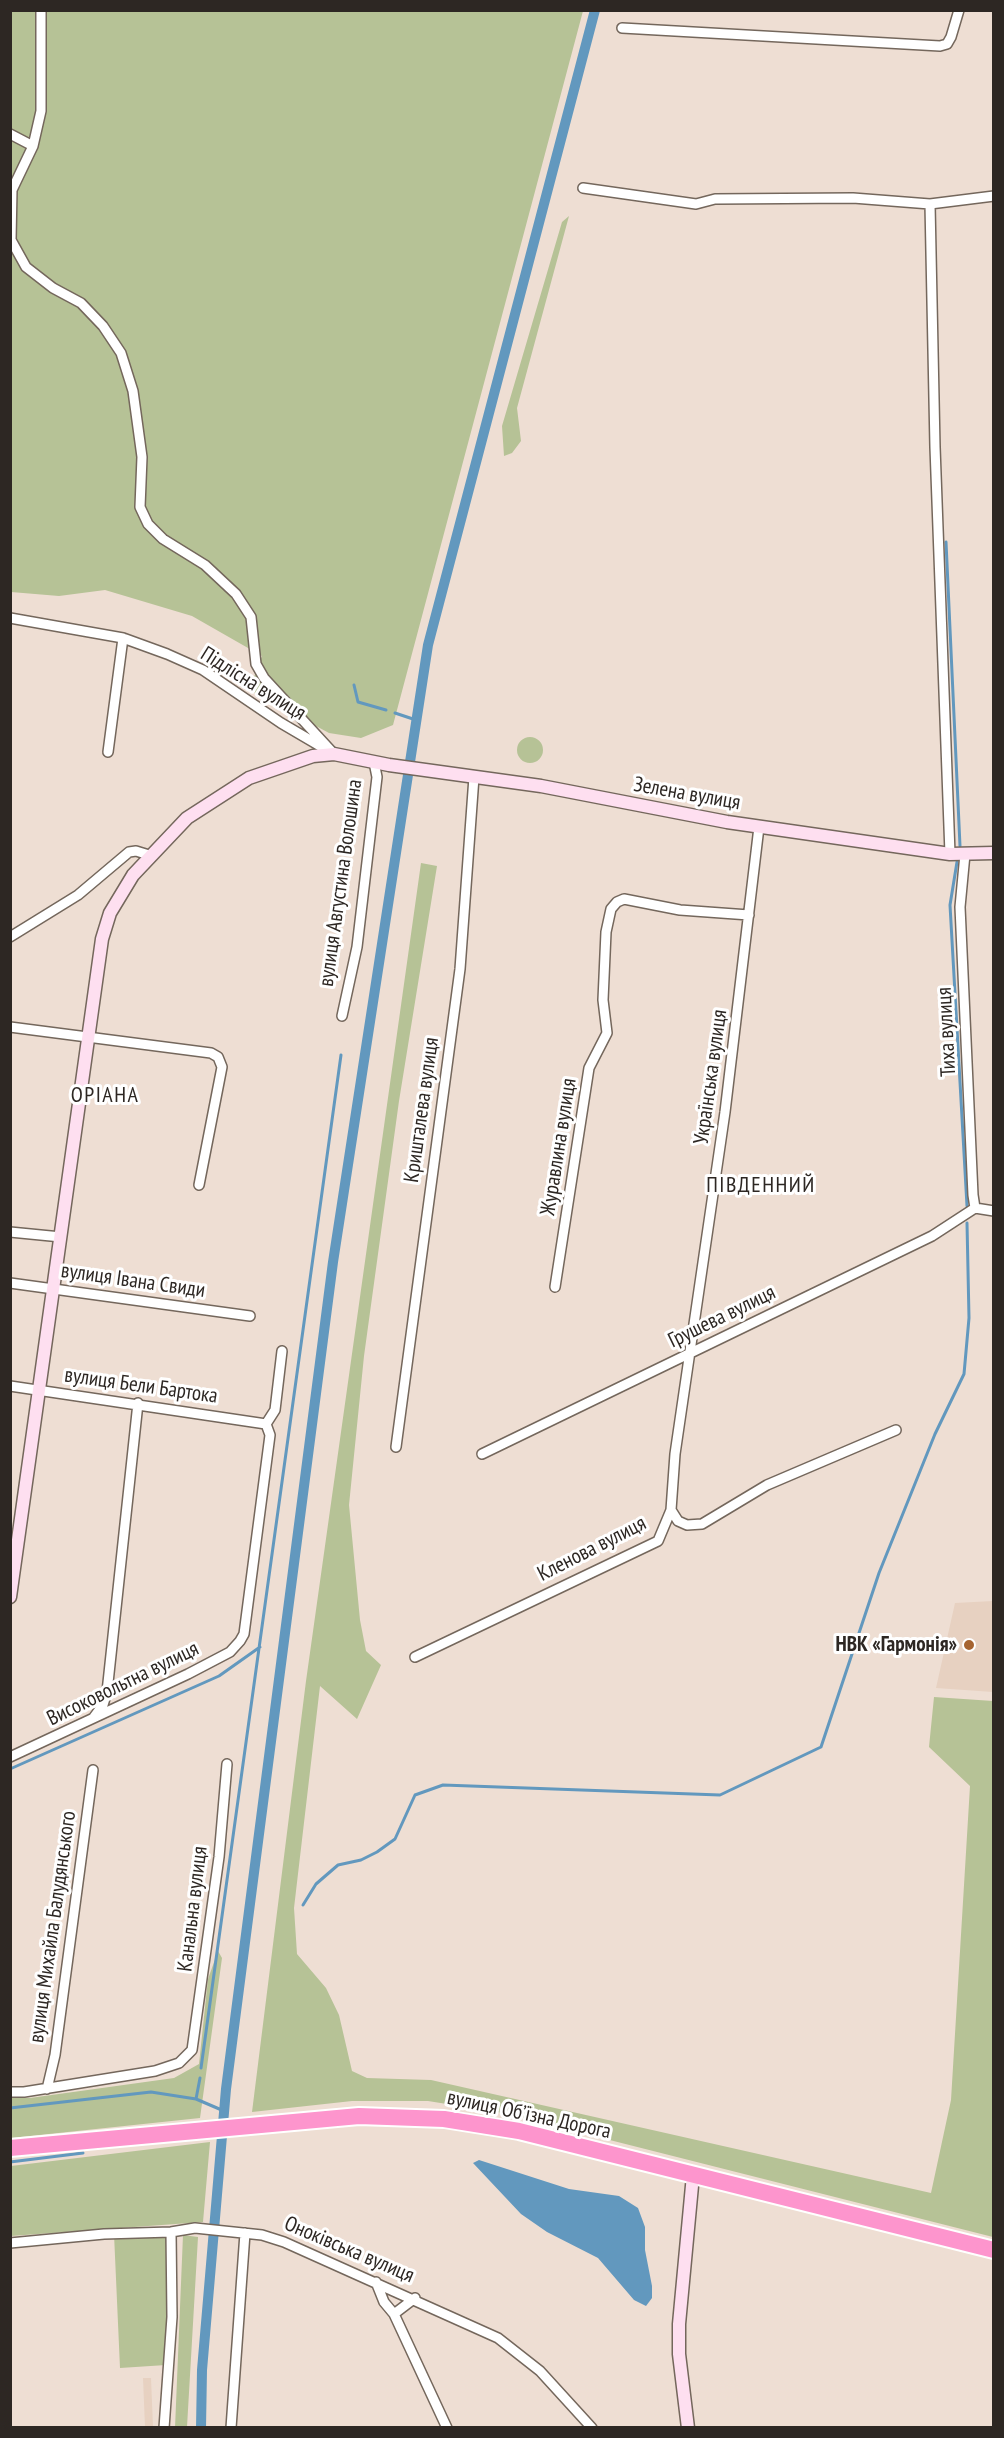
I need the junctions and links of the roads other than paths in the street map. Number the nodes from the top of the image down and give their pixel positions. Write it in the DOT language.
graph roads {
  1 [pos="41,10"];
  2 [pos="959,10"];
  3 [pos="622,28"];
  4 [pos="10,134"];
  5 [pos="33,146"];
  6 [pos="583,188"];
  7 [pos="993,196"];
  8 [pos="930,204"];
  9 [pos="10,618"];
  10 [pos="123,638"];
  11 [pos="108,752"];
  12 [pos="334,753"];
  13 [pos="374,762"];
  14 [pos="474,777"];
  15 [pos="759,826"];
  16 [pos="993,853"];
  17 [pos="950,854"];
  18 [pos="965,854"];
  19 [pos="149,855"];
  20 [pos="749,915"];
  21 [pos="10,937"];
  22 [pos="342,1016"];
  23 [pos="10,1027"];
  24 [pos="87,1036"];
  25 [pos="199,1185"];
  26 [pos="975,1208"];
  27 [pos="993,1211"];
  28 [pos="10,1232"];
  29 [pos="61,1237"];
  30 [pos="10,1283"];
  31 [pos="555,1287"];
  32 [pos="53,1288"];
  33 [pos="250,1316"];
  34 [pos="282,1351"];
  35 [pos="691,1352"];
  36 [pos="10,1386"];
  37 [pos="41,1390"];
  38 [pos="138,1403"];
  39 [pos="266,1424"];
  40 [pos="896,1430"];
  41 [pos="396,1447"];
  42 [pos="482,1454"];
  43 [pos="671,1510"];
  44 [pos="10,1597"];
  45 [pos="415,1657"];
  46 [pos="93,1718"];
  47 [pos="10,1758"];
  48 [pos="227,1764"];
  49 [pos="93,1770"];
  50 [pos="47,2089"];
  51 [pos="10,2092"];
  52 [pos="10,2148"];
  53 [pos="693,2175"];
  54 [pos="171,2232"];
  55 [pos="245,2233"];
  56 [pos="10,2243"];
  57 [pos="993,2250"];
  58 [pos="376,2282"];
  59 [pos="415,2298"];
  60 [pos="394,2314"];
  61 [pos="164,2427"];
  62 [pos="231,2427"];
  63 [pos="447,2427"];
  64 [pos="592,2427"];
  65 [pos="688,2427"];
  1 -- 5 [label="street"];
  2 -- 3 [label="street"];
  4 -- 5 [label="street"];
  5 -- 12 [label="street"];
  6 -- 8 [label="street"];
  7 -- 8 [label="street"];
  8 -- 17 [label="street"];
  9 -- 10 [label="street, Підлісна вулиця"];
  10 -- 11 [label="street"];
  10 -- 12 [label="street, Підлісна вулиця"];
  12 -- 13 [label="street, вулиця Августина Волошина"];
  12 -- 19 [label="street, вулиця Августина Волошина"];
  13 -- 14 [label="street, Зелена вулиця"];
  13 -- 22 [label="street, вулиця Августина Волошина"];
  14 -- 15 [label="street, Зелена вулиця"];
  14 -- 41 [label="street, Кришталева вулиця"];
  15 -- 17 [label="street, Зелена вулиця"];
  15 -- 20 [label="street, Українська вулиця"];
  16 -- 18 [label="street, Зелена вулиця"];
  17 -- 18 [label="street, Зелена вулиця"];
  18 -- 26 [label="street, Тиха вулиця"];
  19 -- 21 [label="street"];
  19 -- 24 [label="street, вулиця Августина Волошина"];
  20 -- 31 [label="street, Журавлина вулиця"];
  20 -- 35 [label="street, Українська вулиця"];
  23 -- 24 [label="street"];
  24 -- 25 [label="street"];
  24 -- 29 [label="street, вулиця Августина Волошина"];
  26 -- 27 [label="street"];
  26 -- 35 [label="street, Грушева вулиця"];
  28 -- 29 [label="street"];
  29 -- 32 [label="street, вулиця Августина Волошина"];
  30 -- 32 [label="street, вулиця Івана Свиди"];
  32 -- 33 [label="street, вулиця Івана Свиди"];
  32 -- 37 [label="street, вулиця Августина Волошина"];
  34 -- 39 [label="street"];
  35 -- 42 [label="street, Грушева вулиця"];
  35 -- 43 [label="street, Українська вулиця"];
  36 -- 37 [label="street, вулиця Бели Бартока"];
  37 -- 38 [label="street, вулиця Бели Бартока"];
  37 -- 44 [label="street, вулиця Августина Волошина"];
  38 -- 39 [label="street, вулиця Бели Бартока"];
  38 -- 46 [label="street"];
  39 -- 46 [label="street, Високовольтна вулиця"];
  40 -- 43 [label="street, Кленова вулиця"];
  43 -- 45 [label="street, Кленова вулиця"];
  46 -- 47 [label="street, Високовольтна вулиця"];
  48 -- 50 [label="street, Канальна вулиця"];
  49 -- 50 [label="street, вулиця Михайла Балудянського"];
  50 -- 51 [label="street"];
  52 -- 53 [label="highway, вулиця Обʼїзна Дорога"];
  53 -- 57 [label="highway, вулиця Обʼїзна Дорога"];
  53 -- 65 [label="street"];
  54 -- 55 [label="street, Оноківська вулиця"];
  54 -- 56 [label="street, Оноківська вулиця"];
  54 -- 61 [label="street"];
  55 -- 58 [label="street, Оноківська вулиця"];
  55 -- 62 [label="street"];
  58 -- 59 [label="street, Оноківська вулиця"];
  58 -- 60 [label="street"];
  59 -- 60 [label="street"];
  59 -- 64 [label="street, Оноківська вулиця"];
  60 -- 63 [label="street"];
}
